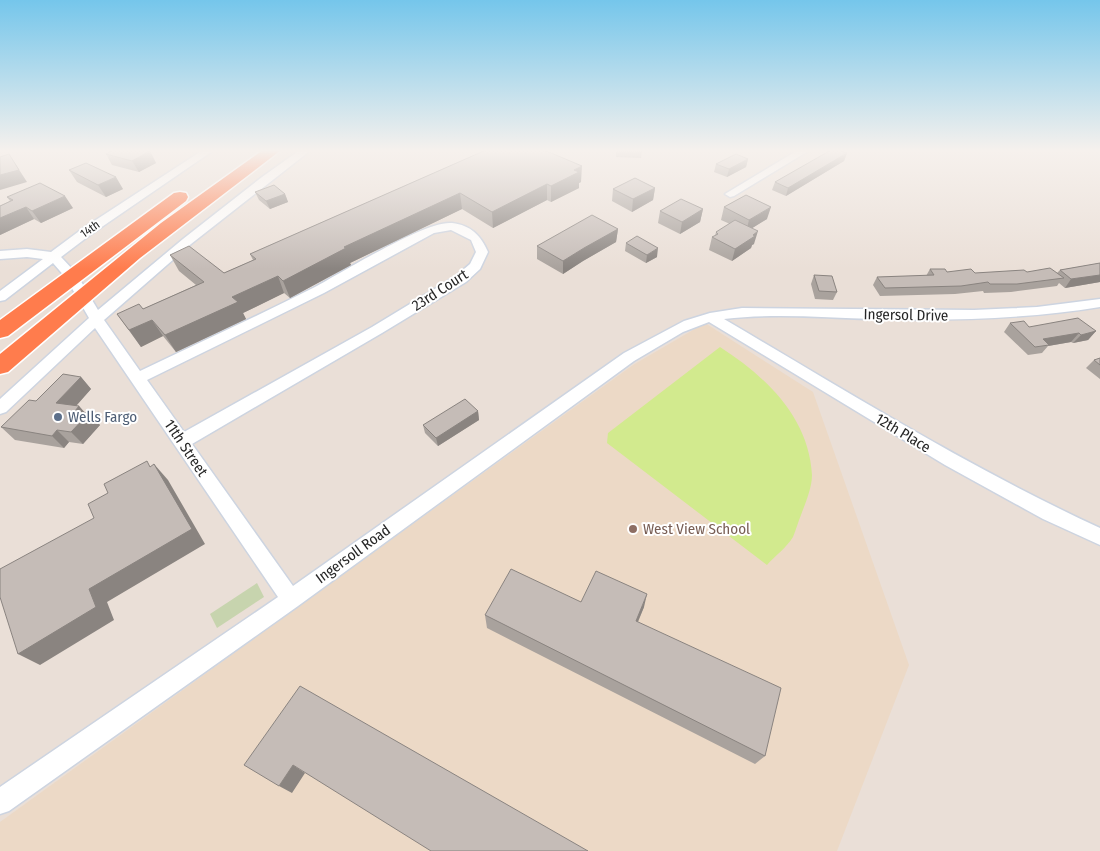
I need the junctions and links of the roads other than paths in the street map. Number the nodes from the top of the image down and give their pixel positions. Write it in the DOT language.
graph roads {
  1 [pos="147,190"];
  2 [pos="189,190"];
  3 [pos="217,190"];
  4 [pos="253,190"];
  5 [pos="737,190"];
  6 [pos="730,194"];
  7 [pos="0,255"];
  8 [pos="53,256"];
  9 [pos="71,276"];
  10 [pos="83,295"];
  11 [pos="0,297"];
  12 [pos="1100,303"];
  13 [pos="711,317"];
  14 [pos="97,320"];
  15 [pos="0,331"];
  16 [pos="0,366"];
  17 [pos="138,378"];
  18 [pos="0,408"];
  19 [pos="180,442"];
  20 [pos="1100,537"];
  21 [pos="291,599"];
  22 [pos="0,802"];
  1 -- 8 [label="street, 14th"];
  2 -- 9 [label="highway"];
  3 -- 10 [label="highway"];
  4 -- 14 [label="street"];
  5 -- 6 [label="street"];
  7 -- 8 [label="street"];
  8 -- 9 [label="street, 11th Street"];
  8 -- 11 [label="street, 14th"];
  9 -- 10 [label="street, 11th Street"];
  9 -- 15 [label="highway"];
  10 -- 14 [label="street, 11th Street"];
  10 -- 16 [label="highway"];
  12 -- 13 [label="street, Ingersol Drive"];
  13 -- 20 [label="street, 12th Place"];
  13 -- 21 [label="street, Ingersoll Road"];
  14 -- 17 [label="street, 11th Street"];
  14 -- 18 [label="street"];
  17 -- 19 [label="street, 11th Street"];
  17 -- 19 [label="street, 23rd Court"];
  19 -- 21 [label="street, 11th Street"];
  21 -- 22 [label="street, Ingersoll Road"];
}
